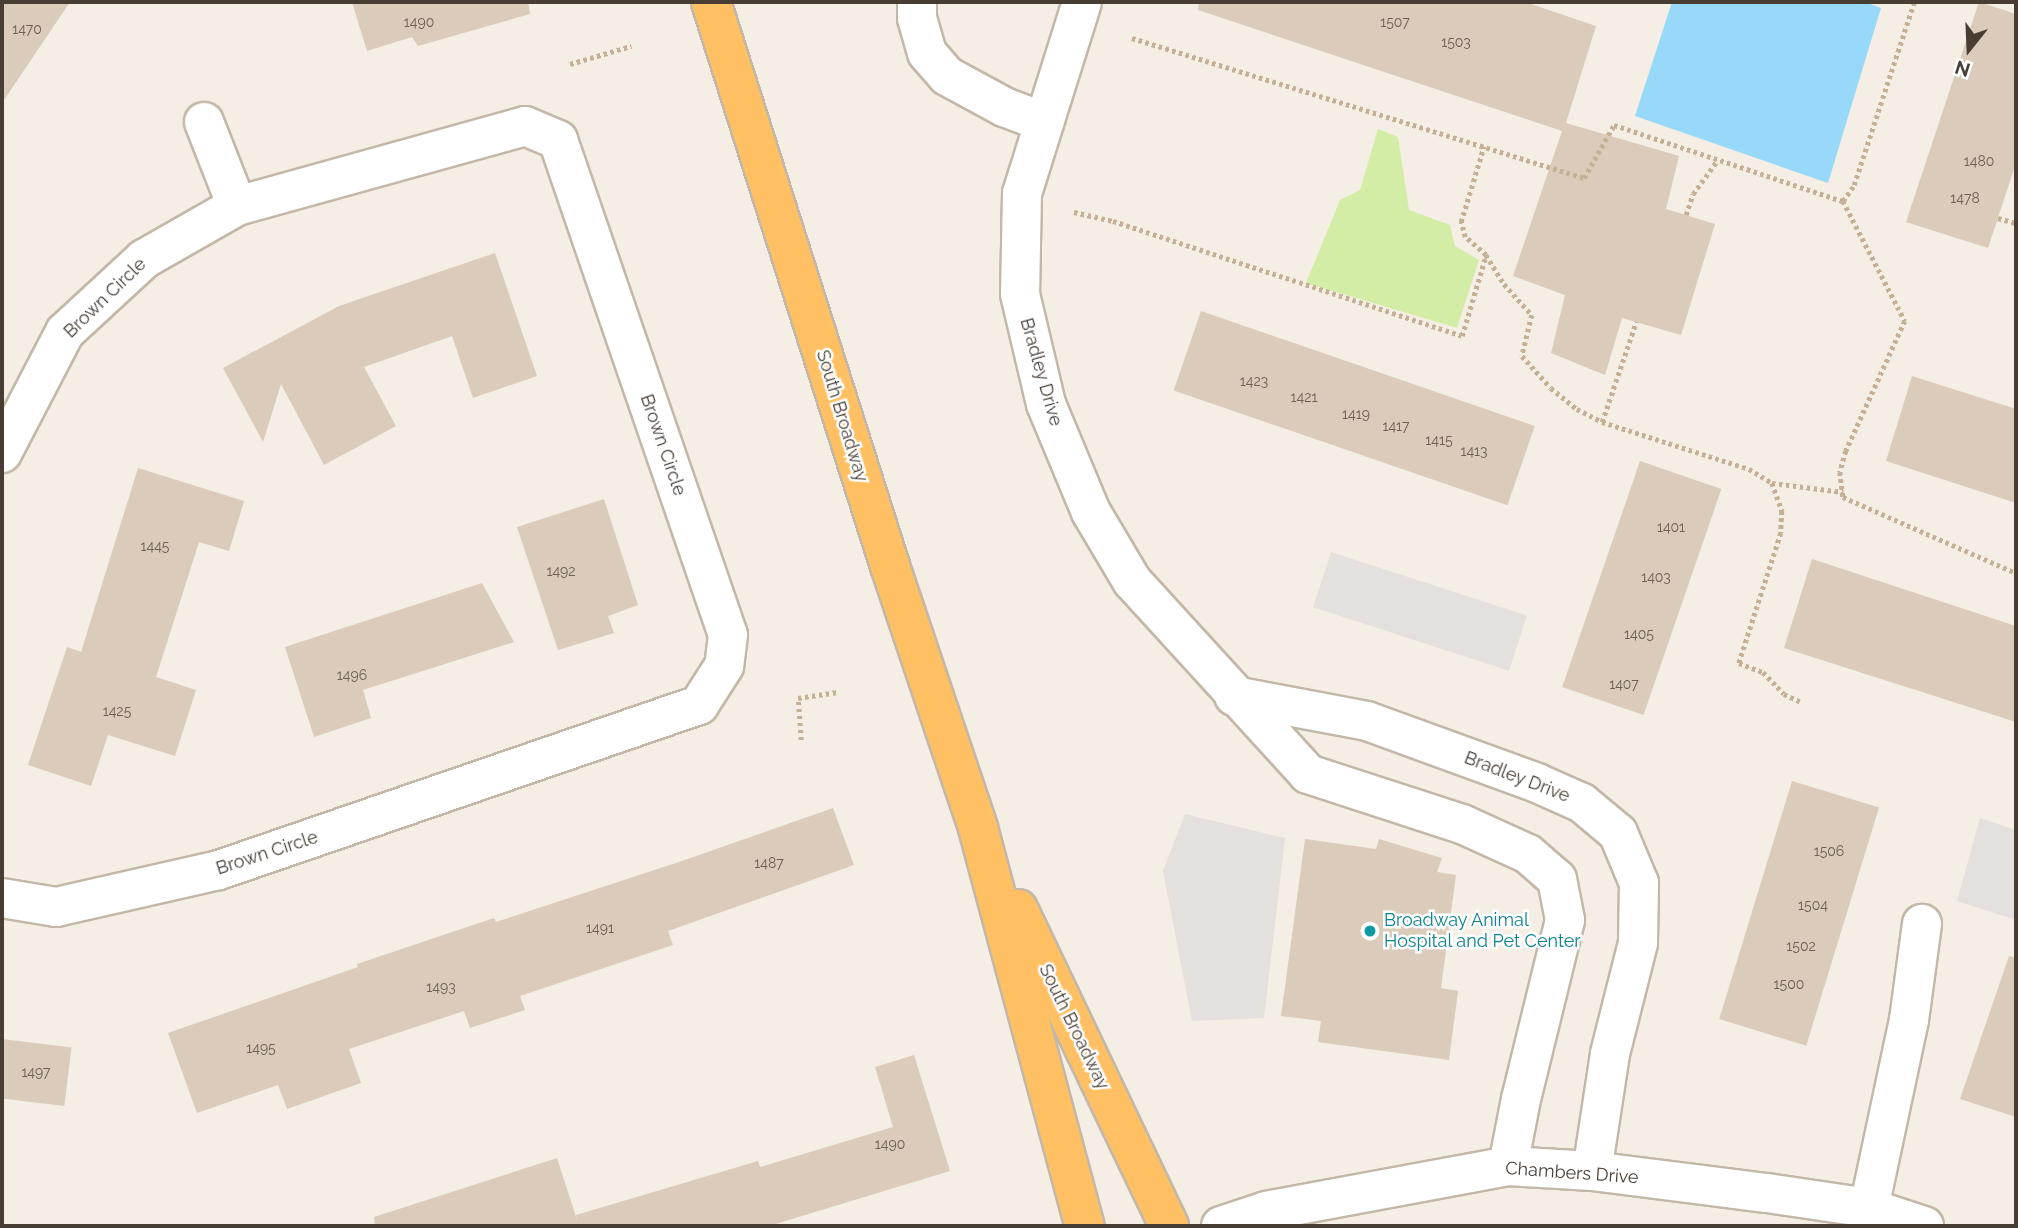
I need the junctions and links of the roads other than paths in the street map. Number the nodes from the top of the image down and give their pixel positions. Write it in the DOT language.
graph roads {
  1 [pos="711,2"];
  2 [pos="917,2"];
  3 [pos="1082,2"];
  4 [pos="204,122"];
  5 [pos="1044,122"];
  6 [pos="237,206"];
  7 [pos="2,453"];
  8 [pos="1234,696"];
  9 [pos="978,828"];
  10 [pos="2,898"];
  11 [pos="1922,924"];
  12 [pos="1508,1166"];
  13 [pos="1592,1171"];
  14 [pos="1868,1208"];
  15 [pos="1085,1226"];
  16 [pos="1170,1226"];
  17 [pos="1221,1226"];
  18 [pos="1924,1226"];
  1 -- 9 [label="highway, South Broadway"];
  2 -- 5 [label="street"];
  3 -- 5 [label="street, Bradley Drive"];
  4 -- 6 [label="street"];
  5 -- 8 [label="street, Bradley Drive"];
  6 -- 7 [label="street, Brown Circle"];
  6 -- 10 [label="street, Brown Circle"];
  8 -- 12 [label="street, Bradley Drive"];
  8 -- 13 [label="street, Bradley Drive"];
  9 -- 15 [label="highway, South Broadway"];
  9 -- 16 [label="highway, South Broadway"];
  11 -- 14 [label="street"];
  12 -- 13 [label="street, Chambers Drive"];
  12 -- 17 [label="street, Chambers Drive"];
  13 -- 14 [label="street, Chambers Drive"];
  14 -- 18 [label="street, Chambers Drive"];
}
